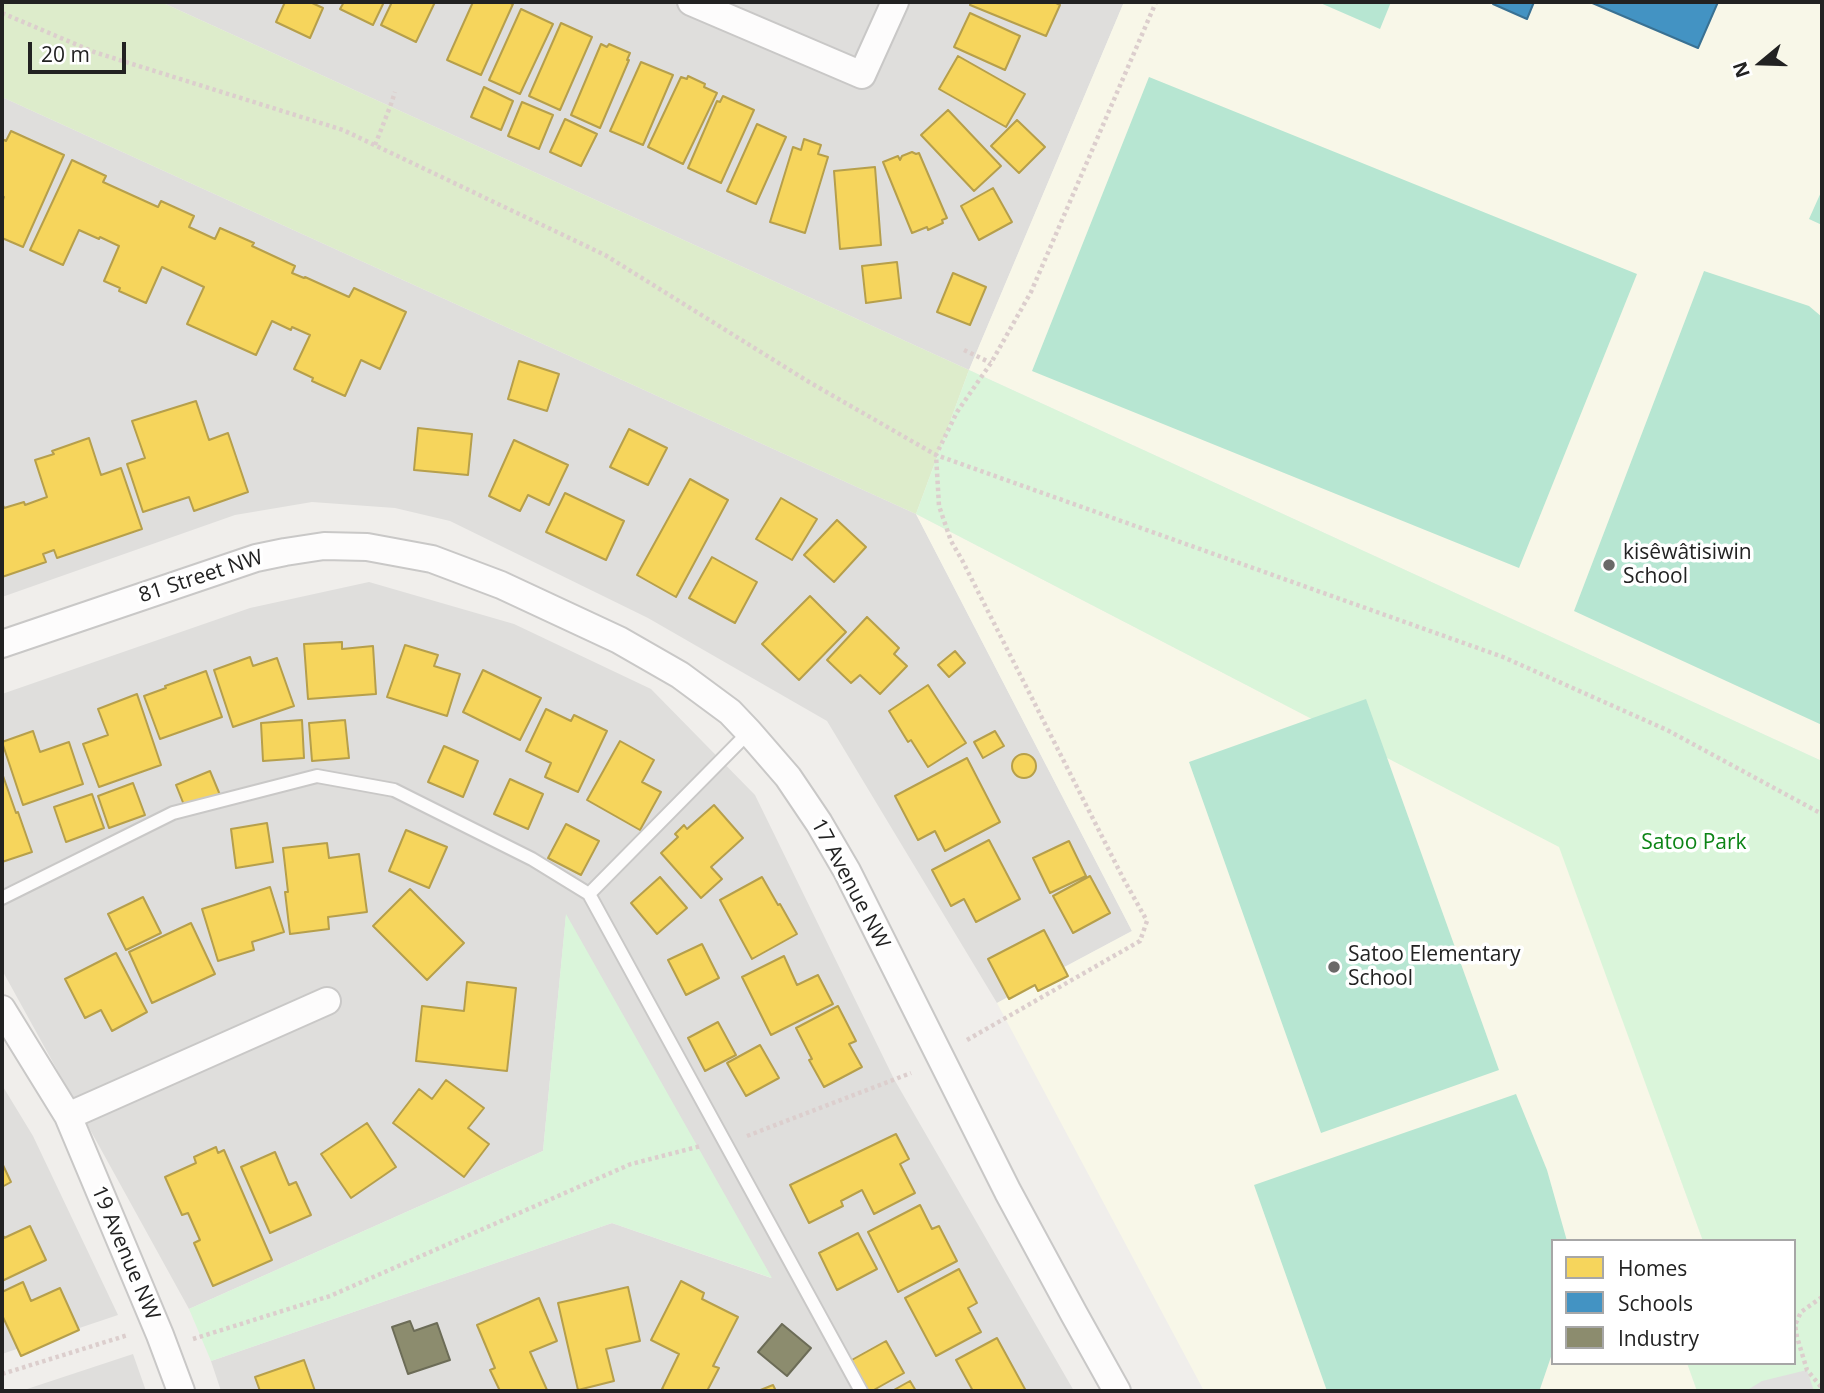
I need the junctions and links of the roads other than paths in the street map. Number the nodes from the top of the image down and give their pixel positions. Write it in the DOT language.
graph roads {
  1 [pos="691,2"];
  2 [pos="895,2"];
  3 [pos="407,553"];
  4 [pos="2,644"];
  5 [pos="749,732"];
  6 [pos="589,894"];
  7 [pos="2,898"];
  8 [pos="327,1001"];
  9 [pos="2,1009"];
  10 [pos="68,1116"];
  11 [pos="181,1391"];
  12 [pos="861,1391"];
  13 [pos="1117,1391"];
  1 -- 2 [label="street"];
  3 -- 4 [label="street, 81 Street NW"];
  3 -- 5 [label="street, 17 Avenue NW"];
  5 -- 6 [label="lane"];
  5 -- 13 [label="street, 17 Avenue NW"];
  6 -- 7 [label="lane"];
  6 -- 12 [label="lane"];
  8 -- 10 [label="street"];
  9 -- 10 [label="street, 19 Avenue NW"];
  10 -- 11 [label="street, 19 Avenue NW"];
}
